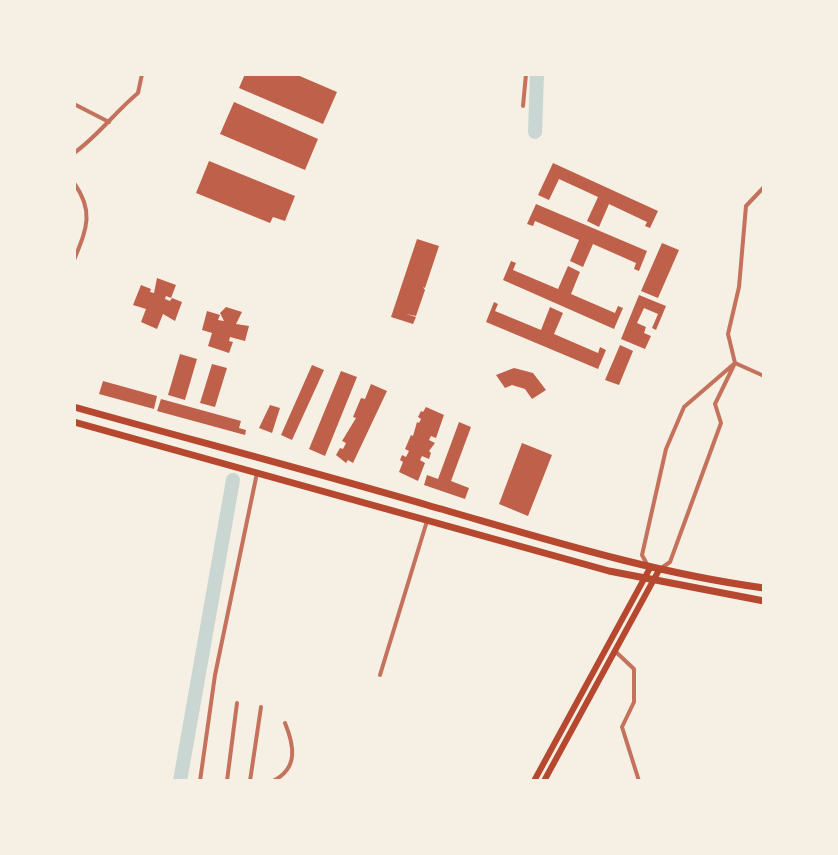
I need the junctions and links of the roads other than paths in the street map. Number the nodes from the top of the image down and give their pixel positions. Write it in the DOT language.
graph roads {
  1 [pos="142,74"];
  2 [pos="526,74"];
  3 [pos="74,104"];
  4 [pos="523,106"];
  5 [pos="109,122"];
  6 [pos="74,153"];
  7 [pos="74,183"];
  8 [pos="764,187"];
  9 [pos="74,260"];
  10 [pos="735,363"];
  11 [pos="764,376"];
  12 [pos="74,407"];
  13 [pos="74,422"];
  14 [pos="257,473"];
  15 [pos="427,521"];
  16 [pos="654,569"];
  17 [pos="644,580"];
  18 [pos="653,582"];
  19 [pos="764,588"];
  20 [pos="764,601"];
  21 [pos="616,652"];
  22 [pos="380,675"];
  23 [pos="237,703"];
  24 [pos="261,707"];
  25 [pos="285,723"];
  26 [pos="200,781"];
  27 [pos="227,781"];
  28 [pos="250,781"];
  29 [pos="273,781"];
  30 [pos="534,781"];
  31 [pos="544,781"];
  32 [pos="639,781"];
  1 -- 5 [label="street"];
  2 -- 4 [label="street"];
  3 -- 5 [label="street"];
  5 -- 6 [label="street"];
  7 -- 9 [label="street"];
  8 -- 10 [label="street"];
  10 -- 11 [label="street"];
  10 -- 16 [label="street"];
  10 -- 16 [label="street"];
  12 -- 16 [label="highway"];
  13 -- 14 [label="highway"];
  14 -- 15 [label="highway"];
  14 -- 26 [label="street"];
  15 -- 17 [label="highway"];
  15 -- 22 [label="street"];
  16 -- 17 [label="main road"];
  16 -- 18 [label="main road"];
  16 -- 19 [label="highway"];
  17 -- 18 [label="highway"];
  17 -- 30 [label="main road"];
  18 -- 20 [label="highway"];
  18 -- 21 [label="main road"];
  21 -- 31 [label="main road"];
  21 -- 32 [label="street"];
  23 -- 27 [label="street"];
  24 -- 28 [label="street"];
  25 -- 29 [label="street"];
}
